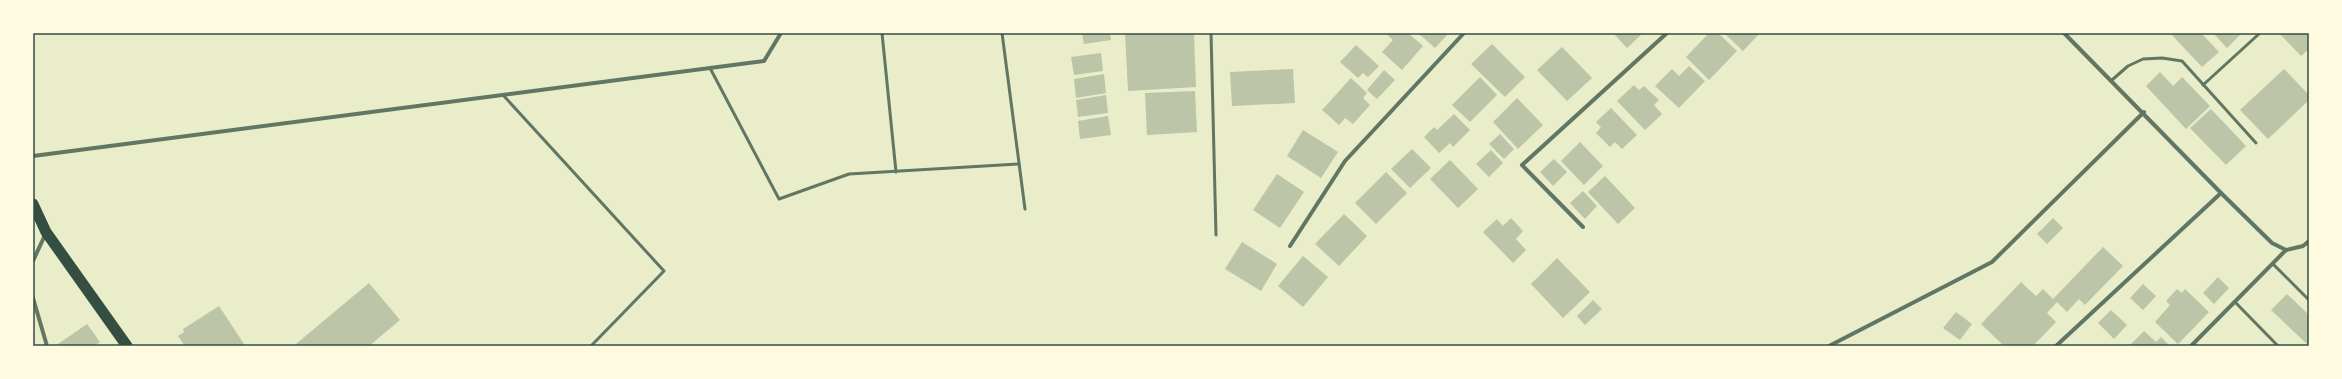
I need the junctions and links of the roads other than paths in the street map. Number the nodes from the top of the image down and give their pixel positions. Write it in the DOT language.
graph roads {
  1 [pos="781,33"];
  2 [pos="882,33"];
  3 [pos="1002,33"];
  4 [pos="1211,33"];
  5 [pos="1464,33"];
  6 [pos="1667,33"];
  7 [pos="2064,33"];
  8 [pos="2260,33"];
  9 [pos="710,68"];
  10 [pos="2112,80"];
  11 [pos="2204,85"];
  12 [pos="503,95"];
  13 [pos="2144,112"];
  14 [pos="2256,143"];
  15 [pos="33,156"];
  16 [pos="1019,164"];
  17 [pos="896,172"];
  18 [pos="2221,193"];
  19 [pos="33,204"];
  20 [pos="1025,208"];
  21 [pos="1583,227"];
  22 [pos="46,232"];
  23 [pos="1216,235"];
  24 [pos="2309,241"];
  25 [pos="1290,246"];
  26 [pos="2286,250"];
  27 [pos="33,261"];
  28 [pos="2273,264"];
  29 [pos="33,298"];
  30 [pos="2309,300"];
  31 [pos="2235,302"];
  32 [pos="47,346"];
  33 [pos="127,346"];
  34 [pos="591,346"];
  35 [pos="1829,346"];
  36 [pos="2056,346"];
  37 [pos="2191,346"];
  38 [pos="2278,346"];
  1 -- 9 [label="street"];
  2 -- 17 [label="lane"];
  3 -- 16 [label="lane"];
  4 -- 23 [label="lane"];
  5 -- 25 [label="street"];
  6 -- 21 [label="street"];
  7 -- 10 [label="street"];
  8 -- 11 [label="lane"];
  9 -- 12 [label="street"];
  9 -- 17 [label="lane"];
  10 -- 11 [label="lane"];
  10 -- 13 [label="street"];
  11 -- 14 [label="lane"];
  12 -- 15 [label="street"];
  12 -- 34 [label="lane"];
  13 -- 18 [label="street"];
  13 -- 35 [label="street"];
  16 -- 17 [label="lane"];
  16 -- 20 [label="lane"];
  18 -- 26 [label="street"];
  18 -- 36 [label="street"];
  19 -- 22 [label="highway"];
  22 -- 27 [label="street"];
  22 -- 33 [label="highway"];
  24 -- 26 [label="street"];
  26 -- 28 [label="street"];
  28 -- 30 [label="lane"];
  28 -- 31 [label="street"];
  29 -- 32 [label="street"];
  31 -- 37 [label="street"];
  31 -- 38 [label="lane"];
}
